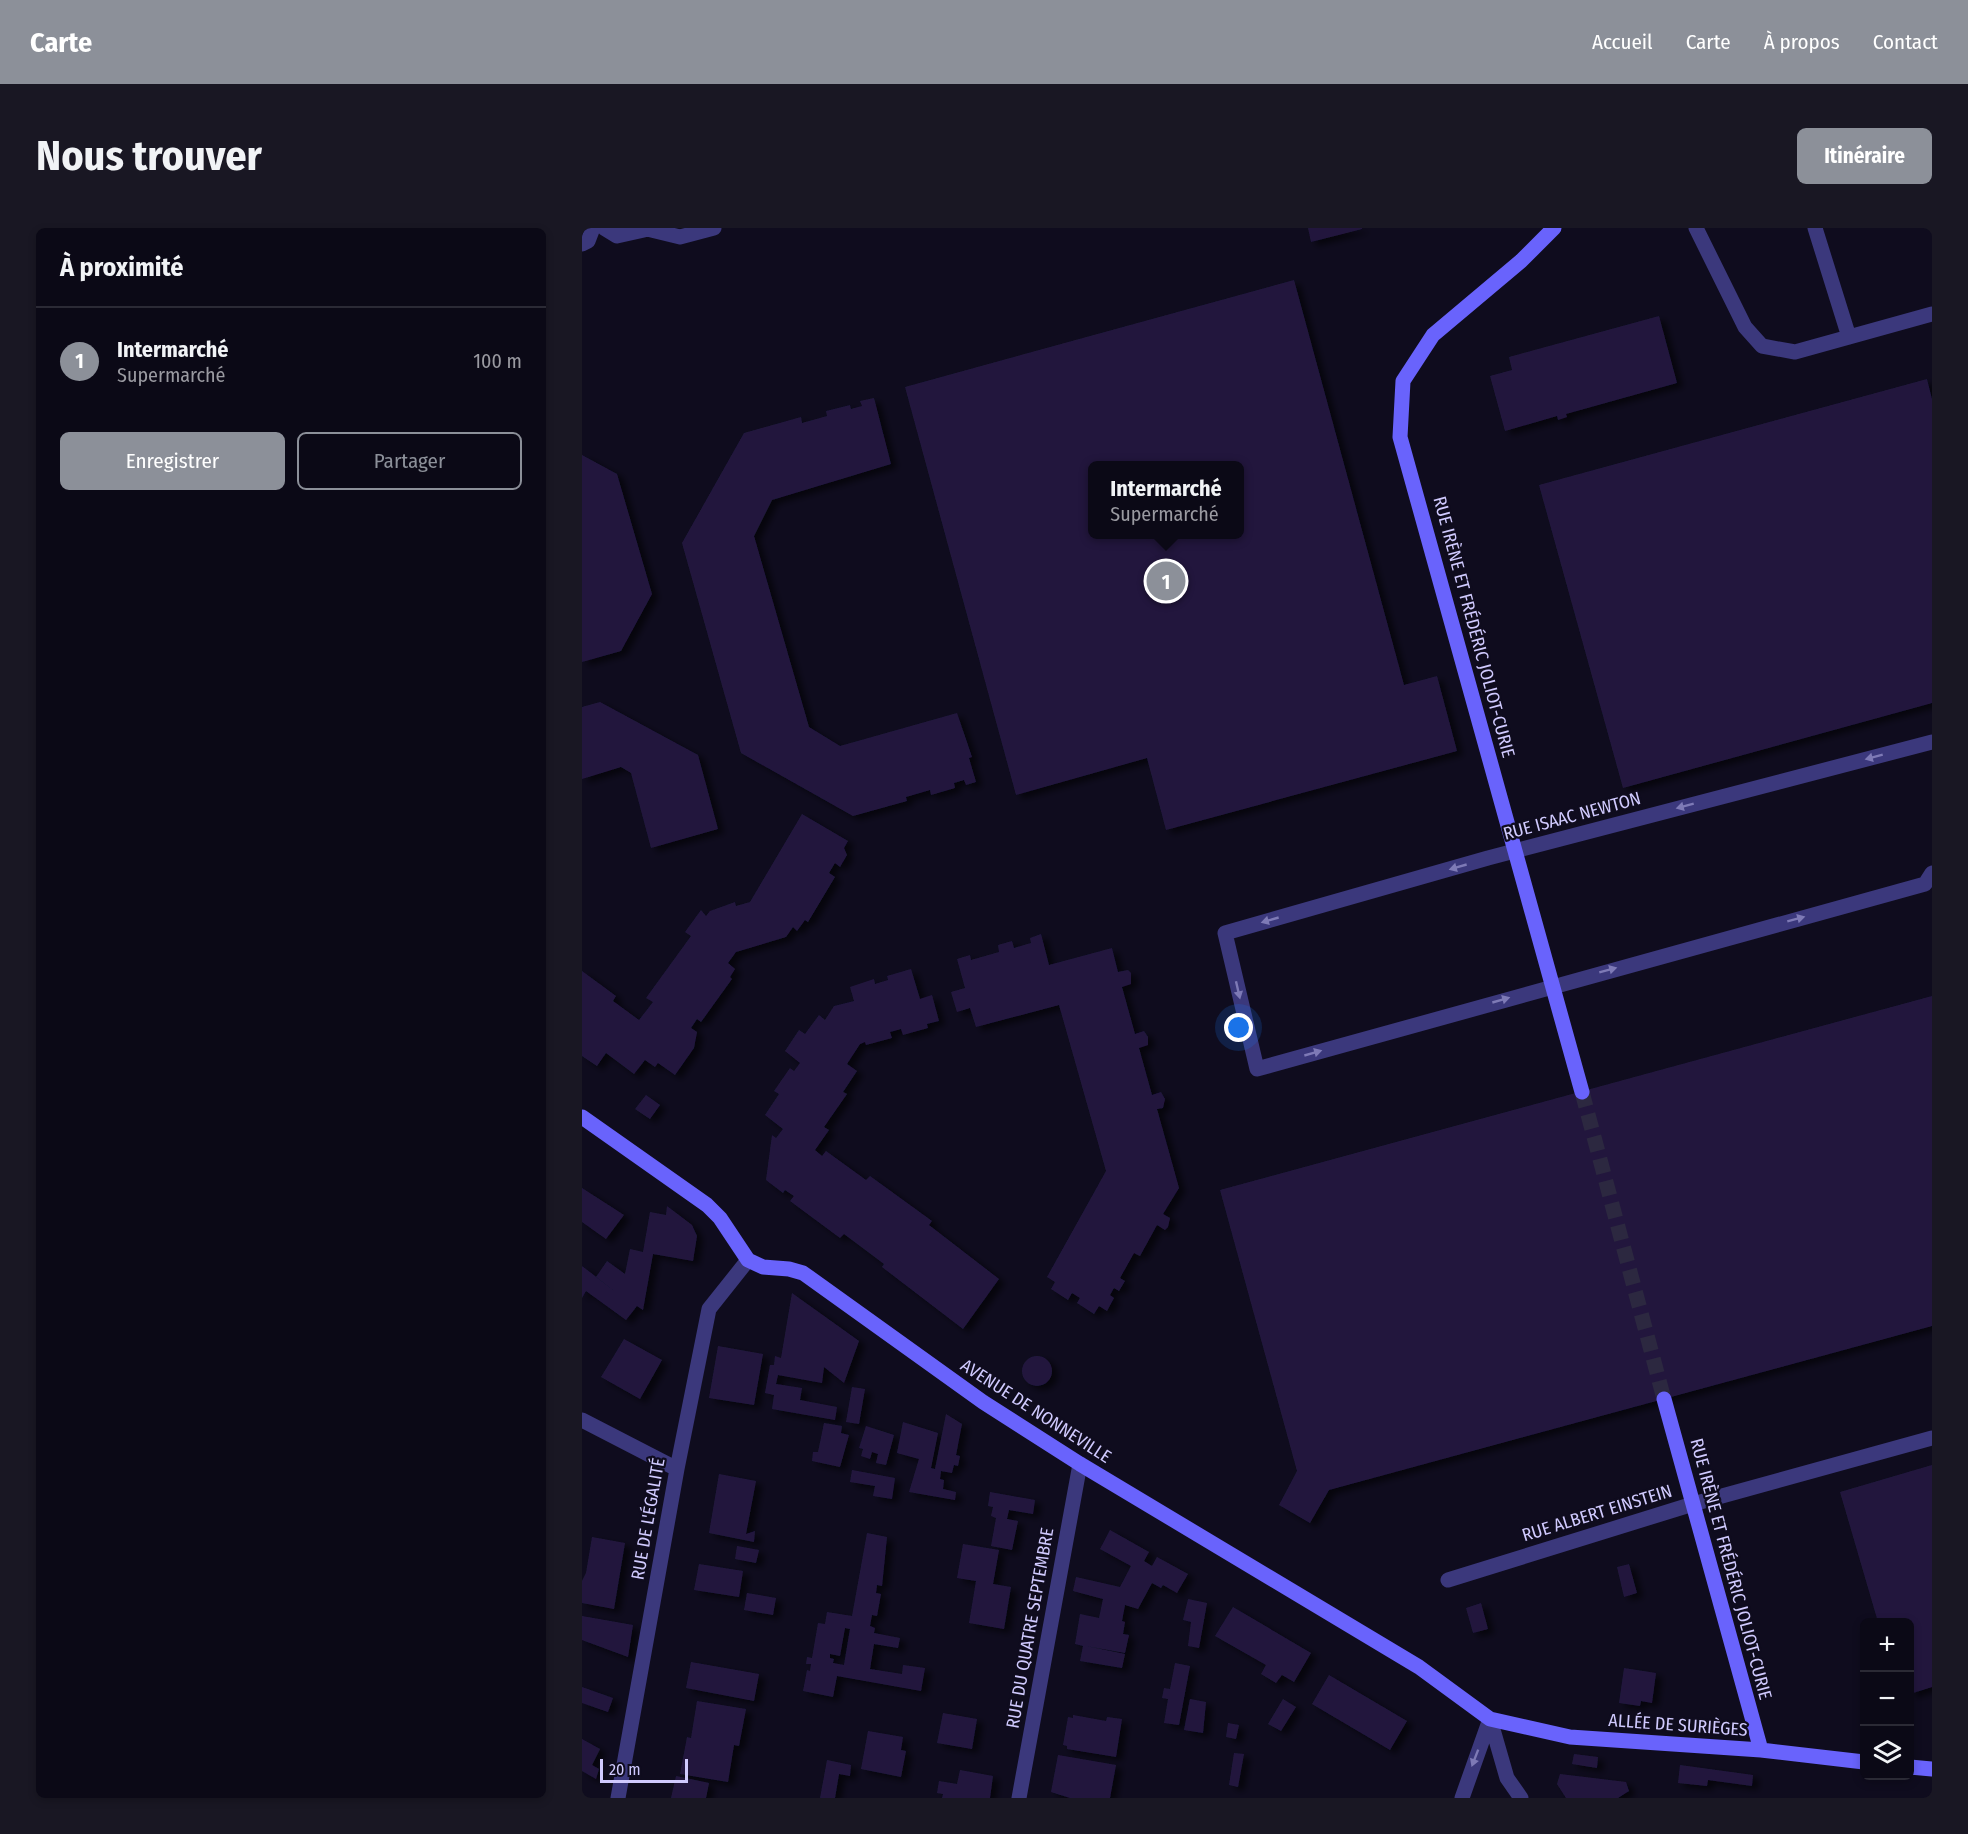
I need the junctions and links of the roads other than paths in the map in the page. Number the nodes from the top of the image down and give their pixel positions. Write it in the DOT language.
graph roads {
  1 [pos="593,228"];
  2 [pos="604,228"];
  3 [pos="714,228"];
  4 [pos="1554,228"];
  5 [pos="1815,228"];
  6 [pos="643,229"];
  7 [pos="1702,229"];
  8 [pos="582,244"];
  9 [pos="1932,314"];
  10 [pos="1849,337"];
  11 [pos="1932,744"];
  12 [pos="1514,851"];
  13 [pos="1932,873"];
  14 [pos="1551,986"];
  15 [pos="1582,1092"];
  16 [pos="582,1117"];
  17 [pos="747,1260"];
  18 [pos="1664,1399"];
  19 [pos="582,1420"];
  20 [pos="1932,1438"];
  21 [pos="1080,1464"];
  22 [pos="677,1469"];
  23 [pos="1693,1504"];
  24 [pos="1448,1580"];
  25 [pos="1490,1719"];
  26 [pos="1761,1750"];
  27 [pos="1860,1762"];
  28 [pos="1914,1767"];
  29 [pos="1932,1769"];
  30 [pos="618,1798"];
  31 [pos="1018,1798"];
  32 [pos="1462,1798"];
  33 [pos="1521,1798"];
  1 -- 8 [label="street"];
  2 -- 6 [label="street"];
  3 -- 6 [label="street"];
  4 -- 12 [label="street, RUE IRÈNE ET FRÉDÉRIC JOLIOT-CURIE"];
  5 -- 10 [label="street"];
  7 -- 10 [label="street"];
  9 -- 10 [label="street"];
  11 -- 12 [label="street, RUE ISAAC NEWTON, one-way"];
  12 -- 14 [label="street, RUE IRÈNE ET FRÉDÉRIC JOLIOT-CURIE"];
  12 -- 14 [label="street, RUE ISAAC NEWTON, one-way"];
  14 -- 13 [label="street, one-way"];
  14 -- 15 [label="street, RUE IRÈNE ET FRÉDÉRIC JOLIOT-CURIE"];
  16 -- 17 [label="street"];
  17 -- 21 [label="street, AVENUE DE NONNEVILLE"];
  17 -- 22 [label="street, RUE DE L'ÉGALITÉ"];
  18 -- 23 [label="street, RUE IRÈNE ET FRÉDÉRIC JOLIOT-CURIE"];
  19 -- 22 [label="street"];
  20 -- 23 [label="street, RUE ALBERT EINSTEIN"];
  21 -- 25 [label="street, AVENUE DE NONNEVILLE"];
  21 -- 31 [label="street, RUE DU QUATRE SEPTEMBRE"];
  22 -- 30 [label="street, RUE DE L'ÉGALITÉ"];
  23 -- 24 [label="street, RUE ALBERT EINSTEIN"];
  23 -- 26 [label="street, RUE IRÈNE ET FRÉDÉRIC JOLIOT-CURIE"];
  25 -- 26 [label="street, ALLÉE DE SURIÈGES"];
  25 -- 32 [label="street, one-way"];
  25 -- 33 [label="street"];
  26 -- 27 [label="street, ALLÉE DE SURIÈGES"];
  28 -- 29 [label="street"];
}
